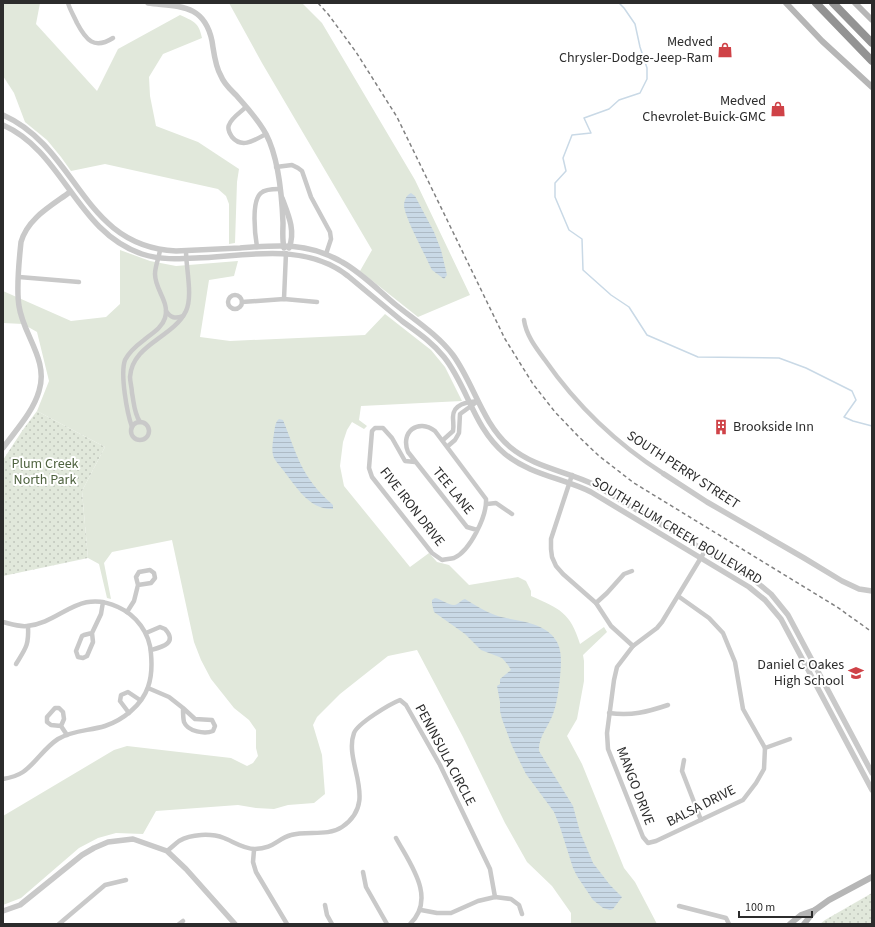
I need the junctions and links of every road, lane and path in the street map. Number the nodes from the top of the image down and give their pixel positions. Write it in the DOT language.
graph roads {
  1 [pos="68,3"];
  2 [pos="148,3"];
  3 [pos="786,3"];
  4 [pos="816,3"];
  5 [pos="833,3"];
  6 [pos="855,3"];
  7 [pos="872,20"];
  8 [pos="113,38"];
  9 [pos="872,43"];
  10 [pos="872,62"];
  11 [pos="872,87"];
  12 [pos="246,107"];
  13 [pos="3,115"];
  14 [pos="3,125"];
  15 [pos="266,134"];
  16 [pos="276,167"];
  17 [pos="279,189"];
  18 [pos="70,192"];
  19 [pos="283,245"];
  20 [pos="290,245"];
  21 [pos="256,246"];
  22 [pos="160,250"];
  23 [pos="186,251"];
  24 [pos="286,253"];
  25 [pos="326,254"];
  26 [pos="158,258"];
  27 [pos="186,259"];
  28 [pos="19,277"];
  29 [pos="79,282"];
  30 [pos="284,299"];
  31 [pos="242,302"];
  32 [pos="317,302"];
  33 [pos="166,311"];
  34 [pos="183,316"];
  35 [pos="524,320"];
  36 [pos="478,401"];
  37 [pos="470,404"];
  38 [pos="140,422"];
  39 [pos="132,427"];
  40 [pos="443,440"];
  41 [pos="448,446"];
  42 [pos="3,448"];
  43 [pos="415,462"];
  44 [pos="664,474"];
  45 [pos="572,475"];
  46 [pos="569,483"];
  47 [pos="487,504"];
  48 [pos="512,514"];
  49 [pos="477,530"];
  50 [pos="705,550"];
  51 [pos="701,558"];
  52 [pos="632,571"];
  53 [pos="138,585"];
  54 [pos="872,591"];
  55 [pos="678,596"];
  56 [pos="103,602"];
  57 [pos="596,603"];
  58 [pos="127,612"];
  59 [pos="3,622"];
  60 [pos="28,626"];
  61 [pos="92,633"];
  62 [pos="146,634"];
  63 [pos="633,646"];
  64 [pos="151,650"];
  65 [pos="16,664"];
  66 [pos="148,688"];
  67 [pos="140,700"];
  68 [pos="668,705"];
  69 [pos="183,708"];
  70 [pos="129,713"];
  71 [pos="610,713"];
  72 [pos="61,726"];
  73 [pos="67,735"];
  74 [pos="790,739"];
  75 [pos="765,748"];
  76 [pos="684,760"];
  77 [pos="872,773"];
  78 [pos="3,779"];
  79 [pos="872,790"];
  80 [pos="701,820"];
  81 [pos="396,838"];
  82 [pos="648,843"];
  83 [pos="254,850"];
  84 [pos="167,851"];
  85 [pos="363,872"];
  86 [pos="872,877"];
  87 [pos="126,880"];
  88 [pos="495,897"];
  89 [pos="325,905"];
  90 [pos="679,906"];
  91 [pos="421,910"];
  92 [pos="815,910"];
  93 [pos="3,911"];
  94 [pos="522,914"];
  95 [pos="59,924"];
  96 [pos="235,924"];
  97 [pos="287,924"];
  98 [pos="332,924"];
  99 [pos="387,924"];
  100 [pos="410,924"];
  101 [pos="729,924"];
  102 [pos="790,924"];
  103 [pos="804,924"];
  1 -- 8 [label="street"];
  2 -- 12 [label="street"];
  3 -- 11 [label="main road"];
  4 -- 10 [label="highway"];
  5 -- 9 [label="highway"];
  6 -- 7 [label="main road"];
  12 -- 15 [label="street"];
  12 -- 15 [label="street"];
  13 -- 22 [label="street, SOUTH PLUM CREEK BOULEVARD"];
  14 -- 18 [label="street, SOUTH PLUM CREEK BOULEVARD"];
  15 -- 16 [label="street"];
  16 -- 17 [label="street"];
  16 -- 25 [label="street"];
  17 -- 19 [label="street"];
  17 -- 20 [label="street"];
  17 -- 21 [label="street"];
  18 -- 26 [label="street, SOUTH PLUM CREEK BOULEVARD"];
  18 -- 28 [label="street"];
  19 -- 20 [label="street, SOUTH PLUM CREEK BOULEVARD"];
  19 -- 21 [label="street, SOUTH PLUM CREEK BOULEVARD"];
  19 -- 24 [label="street"];
  20 -- 24 [label="street"];
  20 -- 25 [label="street, SOUTH PLUM CREEK BOULEVARD"];
  21 -- 23 [label="street, SOUTH PLUM CREEK BOULEVARD"];
  22 -- 23 [label="street, SOUTH PLUM CREEK BOULEVARD"];
  22 -- 26 [label="street"];
  23 -- 27 [label="street"];
  24 -- 27 [label="street, SOUTH PLUM CREEK BOULEVARD"];
  24 -- 30 [label="street"];
  24 -- 37 [label="street, SOUTH PLUM CREEK BOULEVARD"];
  25 -- 36 [label="street, SOUTH PLUM CREEK BOULEVARD"];
  26 -- 27 [label="street, SOUTH PLUM CREEK BOULEVARD"];
  26 -- 33 [label="street"];
  27 -- 34 [label="street"];
  28 -- 29 [label="street"];
  28 -- 42 [label="street"];
  30 -- 31 [label="street"];
  30 -- 32 [label="street"];
  33 -- 34 [label="street"];
  33 -- 39 [label="street"];
  34 -- 38 [label="street"];
  35 -- 44 [label="street, SOUTH PERRY STREET"];
  36 -- 37 [label="street"];
  36 -- 45 [label="street, SOUTH PLUM CREEK BOULEVARD"];
  37 -- 40 [label="street"];
  37 -- 41 [label="street"];
  37 -- 46 [label="street, SOUTH PLUM CREEK BOULEVARD"];
  38 -- 39 [label="street"];
  38 -- 39 [label="street"];
  40 -- 41 [label="street"];
  40 -- 43 [label="street"];
  41 -- 47 [label="street"];
  43 -- 49 [label="street, TEE LANE"];
  43 -- 49 [label="street, FIVE IRON DRIVE"];
  44 -- 54 [label="street, SOUTH PERRY STREET"];
  45 -- 46 [label="street"];
  45 -- 50 [label="street, SOUTH PLUM CREEK BOULEVARD"];
  46 -- 51 [label="street, SOUTH PLUM CREEK BOULEVARD"];
  46 -- 57 [label="street"];
  47 -- 48 [label="street"];
  47 -- 49 [label="street"];
  50 -- 51 [label="street, MANGO DRIVE"];
  50 -- 77 [label="street, SOUTH PLUM CREEK BOULEVARD"];
  51 -- 55 [label="street, MANGO DRIVE"];
  51 -- 79 [label="street, SOUTH PLUM CREEK BOULEVARD"];
  52 -- 57 [label="street"];
  53 -- 58 [label="street"];
  55 -- 63 [label="street, MANGO DRIVE"];
  55 -- 75 [label="street"];
  56 -- 58 [label="street"];
  56 -- 60 [label="street"];
  56 -- 61 [label="street"];
  57 -- 63 [label="street"];
  58 -- 62 [label="street"];
  59 -- 60 [label="street"];
  60 -- 65 [label="street"];
  61 -- 61 [label="street"];
  62 -- 64 [label="street"];
  62 -- 64 [label="street"];
  63 -- 71 [label="street, MANGO DRIVE"];
  64 -- 66 [label="street"];
  66 -- 67 [label="street"];
  66 -- 69 [label="street"];
  67 -- 70 [label="street"];
  67 -- 70 [label="street"];
  68 -- 71 [label="street"];
  69 -- 69 [label="street"];
  70 -- 73 [label="street"];
  71 -- 82 [label="street, MANGO DRIVE"];
  72 -- 72 [label="street"];
  72 -- 73 [label="street"];
  73 -- 78 [label="street"];
  74 -- 75 [label="street"];
  75 -- 80 [label="street, BALSA DRIVE"];
  76 -- 80 [label="street"];
  80 -- 82 [label="street, BALSA DRIVE"];
  81 -- 91 [label="street"];
  83 -- 84 [label="street"];
  83 -- 88 [label="street, PENINSULA CIRCLE"];
  83 -- 97 [label="street"];
  84 -- 93 [label="street"];
  84 -- 96 [label="street"];
  85 -- 99 [label="street"];
  86 -- 92 [label="main road"];
  87 -- 95 [label="street"];
  88 -- 91 [label="street"];
  88 -- 94 [label="street"];
  89 -- 98 [label="street"];
  90 -- 101 [label="street"];
  91 -- 100 [label="street"];
  92 -- 102 [label="main road"];
  92 -- 103 [label="main road"];
}
